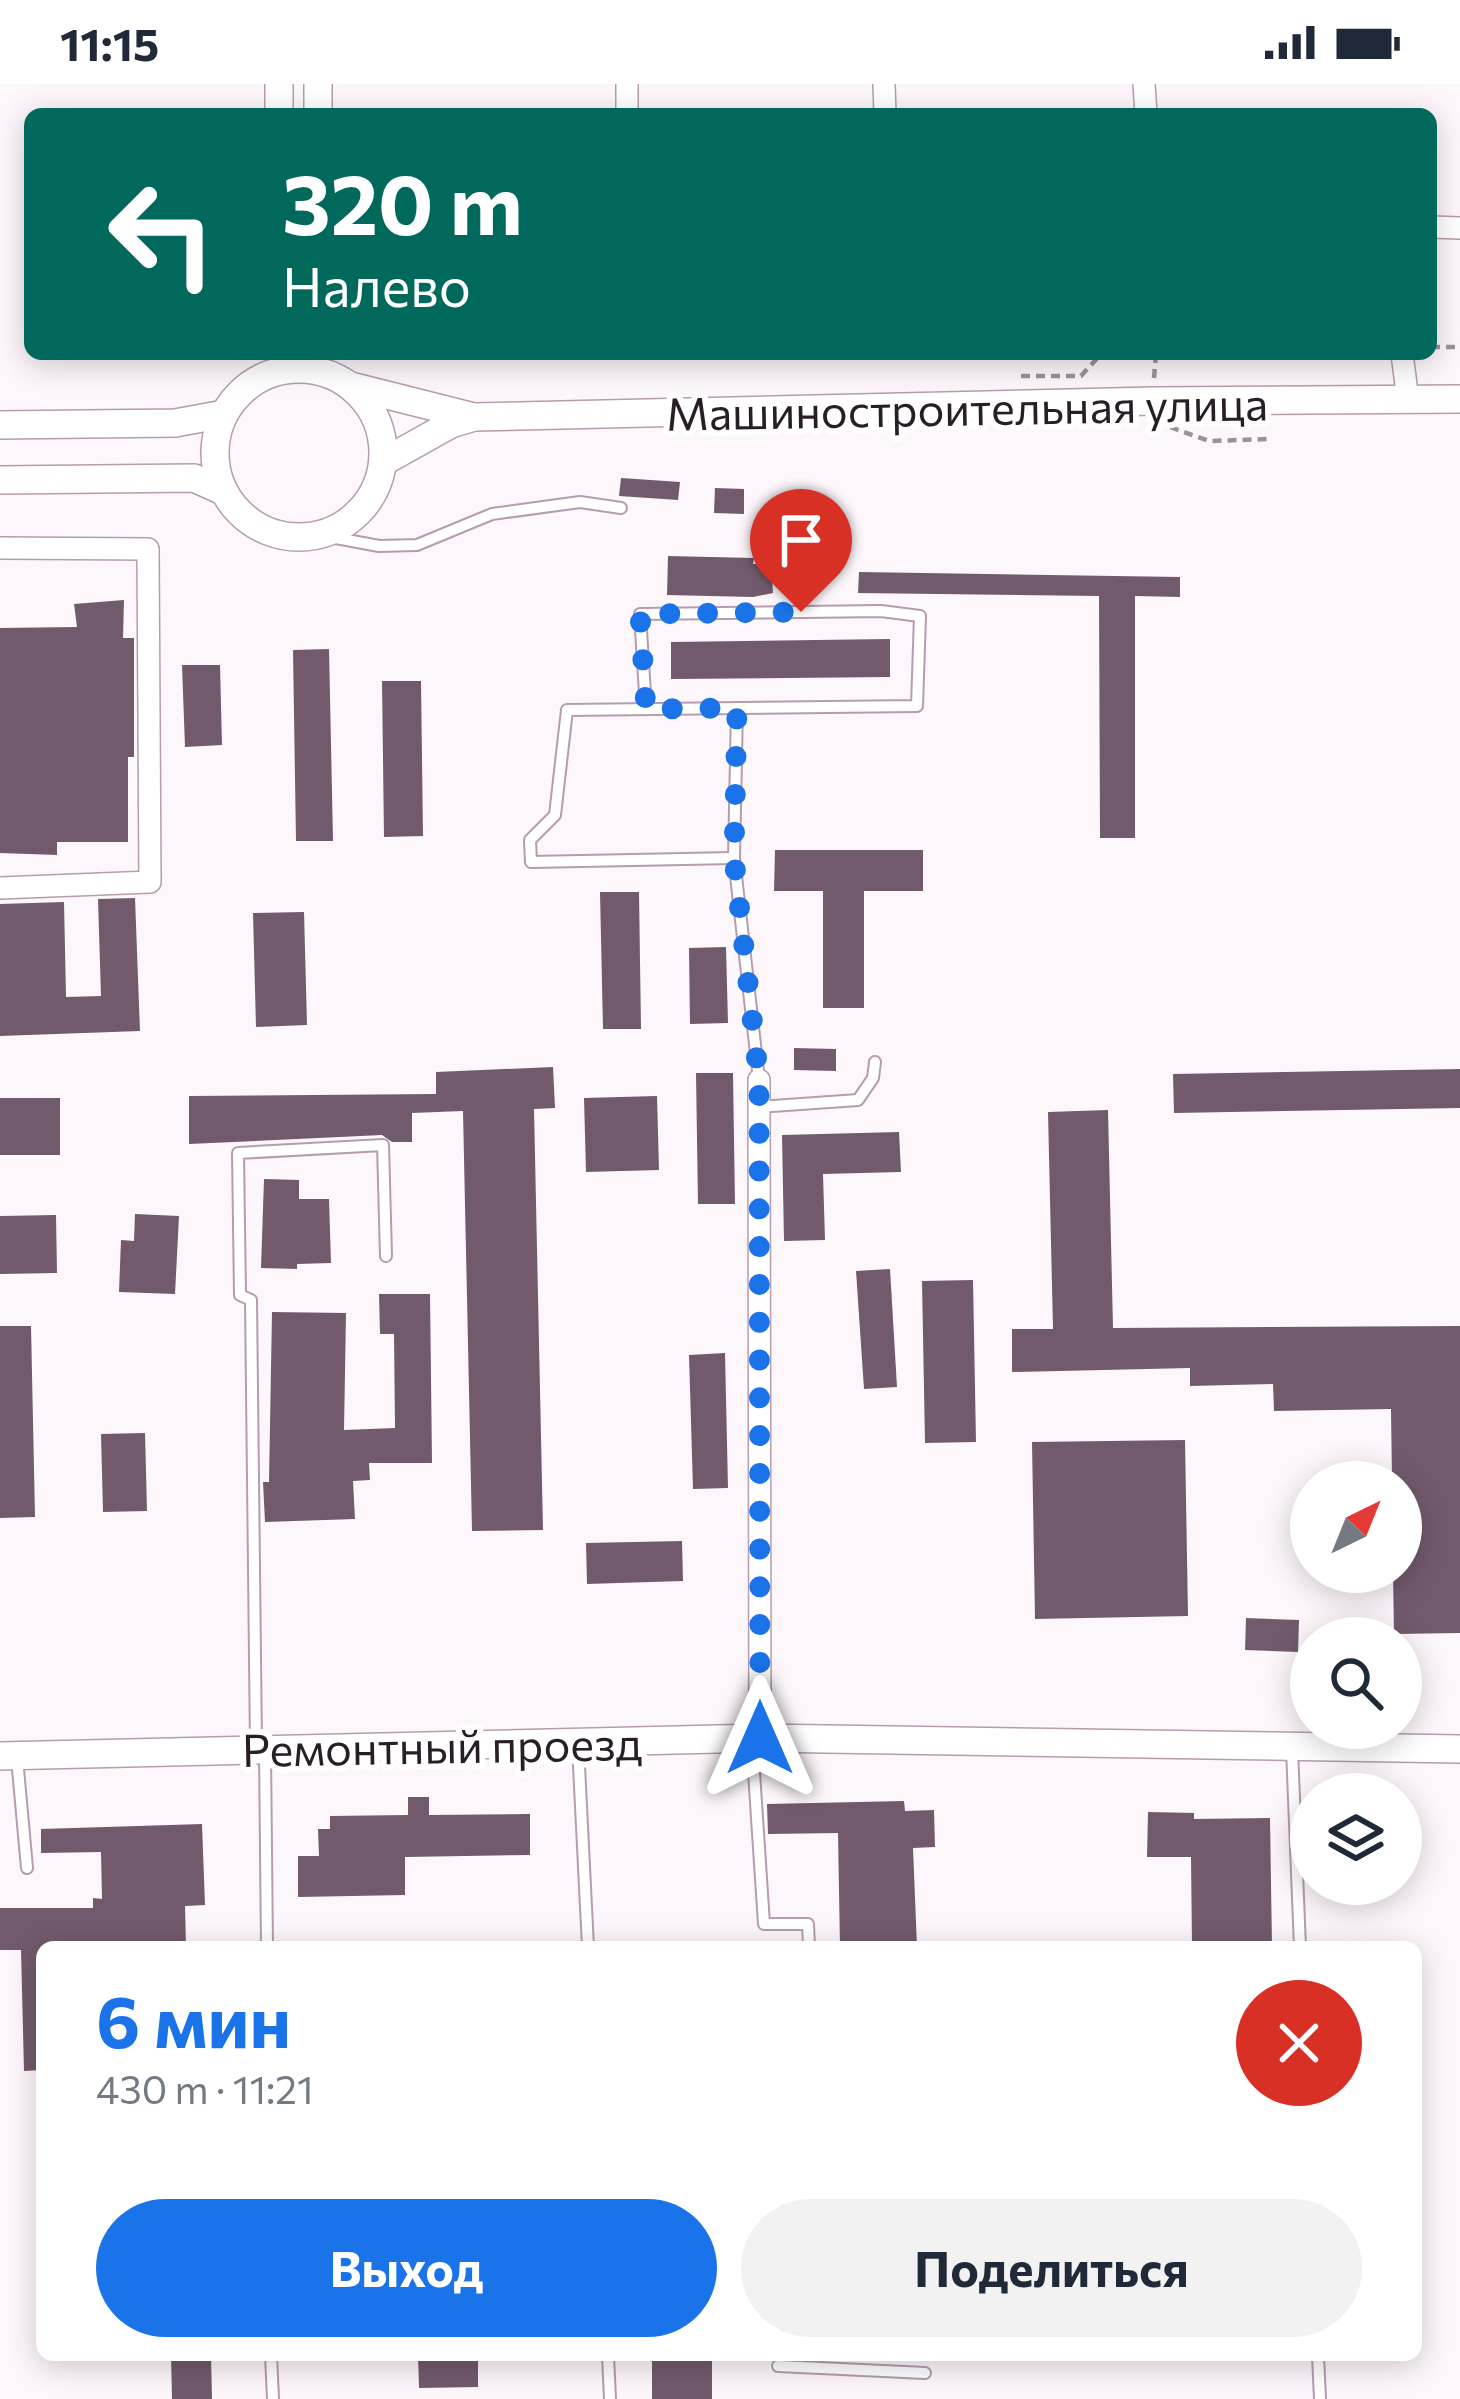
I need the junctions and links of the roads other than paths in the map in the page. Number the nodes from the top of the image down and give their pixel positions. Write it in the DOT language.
graph roads {
  1 [pos="1403,360"];
  2 [pos="270,365"];
  3 [pos="337,372"];
  4 [pos="1460,399"];
  5 [pos="1408,400"];
  6 [pos="224,414"];
  7 [pos="474,417"];
  8 [pos="0,425"];
  9 [pos="383,462"];
  10 [pos="0,480"];
  11 [pos="223,490"];
  12 [pos="621,508"];
  13 [pos="320,535"];
  14 [pos="0,548"];
  15 [pos="737,708"];
  16 [pos="646,709"];
  17 [pos="734,858"];
  18 [pos="0,888"];
  19 [pos="874,1062"];
  20 [pos="759,1080"];
  21 [pos="759,1107"];
  22 [pos="386,1256"];
  23 [pos="756,1738"];
  24 [pos="578,1742"];
  25 [pos="1290,1745"];
  26 [pos="1422,1745"];
  27 [pos="1292,1749"];
  28 [pos="1460,1749"];
  29 [pos="261,1750"];
  30 [pos="8,1756"];
  31 [pos="27,1868"];
  32 [pos="267,1941"];
  33 [pos="588,1941"];
  34 [pos="809,1941"];
  35 [pos="1300,1941"];
  36 [pos="272,2361"];
  37 [pos="608,2361"];
  38 [pos="1318,2361"];
  39 [pos="778,2364"];
  40 [pos="925,2373"];
  41 [pos="273,2399"];
  42 [pos="610,2399"];
  43 [pos="1320,2399"];
  1 -- 5 [label="street"];
  2 -- 3 [label="street"];
  2 -- 6 [label="street"];
  3 -- 7 [label="street, Машиностроительная улица"];
  3 -- 9 [label="street"];
  4 -- 5 [label="street, Машиностроительная улица"];
  5 -- 7 [label="street, Машиностроительная улица"];
  6 -- 8 [label="street"];
  6 -- 11 [label="street"];
  7 -- 9 [label="street, Машиностроительная улица"];
  9 -- 13 [label="street"];
  10 -- 11 [label="street"];
  11 -- 13 [label="street"];
  12 -- 13 [label="lane"];
  14 -- 18 [label="street"];
  15 -- 16 [label="lane"];
  15 -- 16 [label="lane"];
  15 -- 17 [label="lane"];
  16 -- 17 [label="lane"];
  17 -- 20 [label="lane"];
  19 -- 21 [label="lane"];
  20 -- 21 [label="street"];
  21 -- 23 [label="street"];
  22 -- 29 [label="lane"];
  23 -- 24 [label="street, Ремонтный проезд"];
  23 -- 25 [label="street, Ремонтный проезд"];
  23 -- 34 [label="lane"];
  24 -- 29 [label="street, Ремонтный проезд"];
  24 -- 33 [label="lane"];
  26 -- 28 [label="street, Ремонтный проезд"];
  27 -- 35 [label="lane"];
  29 -- 30 [label="street, Ремонтный проезд"];
  29 -- 32 [label="lane"];
  30 -- 31 [label="lane"];
  36 -- 41 [label="lane"];
  37 -- 42 [label="lane"];
  38 -- 43 [label="lane"];
  39 -- 40 [label="lane"];
}
